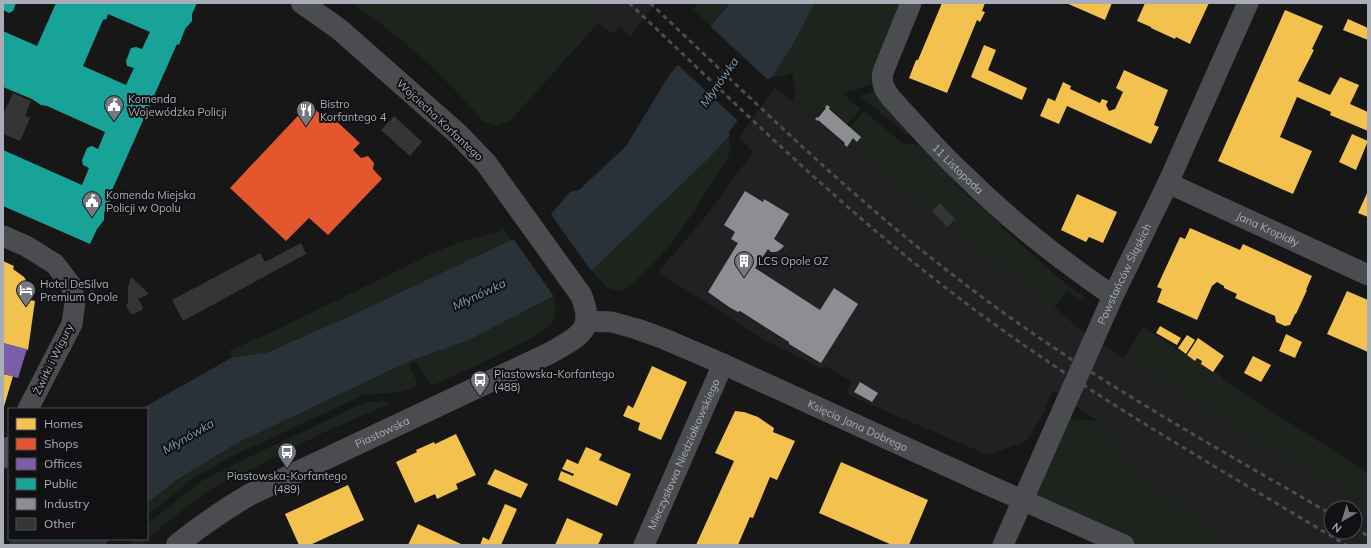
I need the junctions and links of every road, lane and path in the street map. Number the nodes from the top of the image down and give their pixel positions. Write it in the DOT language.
graph roads {
  1 [pos="302,3"];
  2 [pos="911,3"];
  3 [pos="1248,3"];
  4 [pos="1168,183"];
  5 [pos="3,236"];
  6 [pos="1368,275"];
  7 [pos="1113,296"];
  8 [pos="587,321"];
  9 [pos="723,364"];
  10 [pos="29,408"];
  11 [pos="8,448"];
  12 [pos="3,458"];
  13 [pos="1023,500"];
  14 [pos="177,545"];
  15 [pos="644,545"];
  16 [pos="1003,545"];
  17 [pos="1124,545"];
  1 -- 8 [label="street, Wojciecha Korfantego"];
  2 -- 7 [label="street, 11 Listopada"];
  3 -- 4 [label="street, Powstańców Śląskich"];
  4 -- 6 [label="street, Jana Kropidły"];
  4 -- 7 [label="street, Powstańców Śląskich"];
  5 -- 10 [label="street, Żwirki i Wigury"];
  7 -- 13 [label="street, Powstańców Śląskich"];
  8 -- 9 [label="street, Księcia Jana Dobrego"];
  8 -- 14 [label="street, Piastowska"];
  9 -- 13 [label="street, Księcia Jana Dobrego"];
  9 -- 15 [label="street, Mieczysława Niedziałkowskiego"];
  11 -- 12 [label="street"];
  13 -- 16 [label="street, Powstańców Śląskich"];
  13 -- 17 [label="street, Księcia Jana Dobrego"];
}
